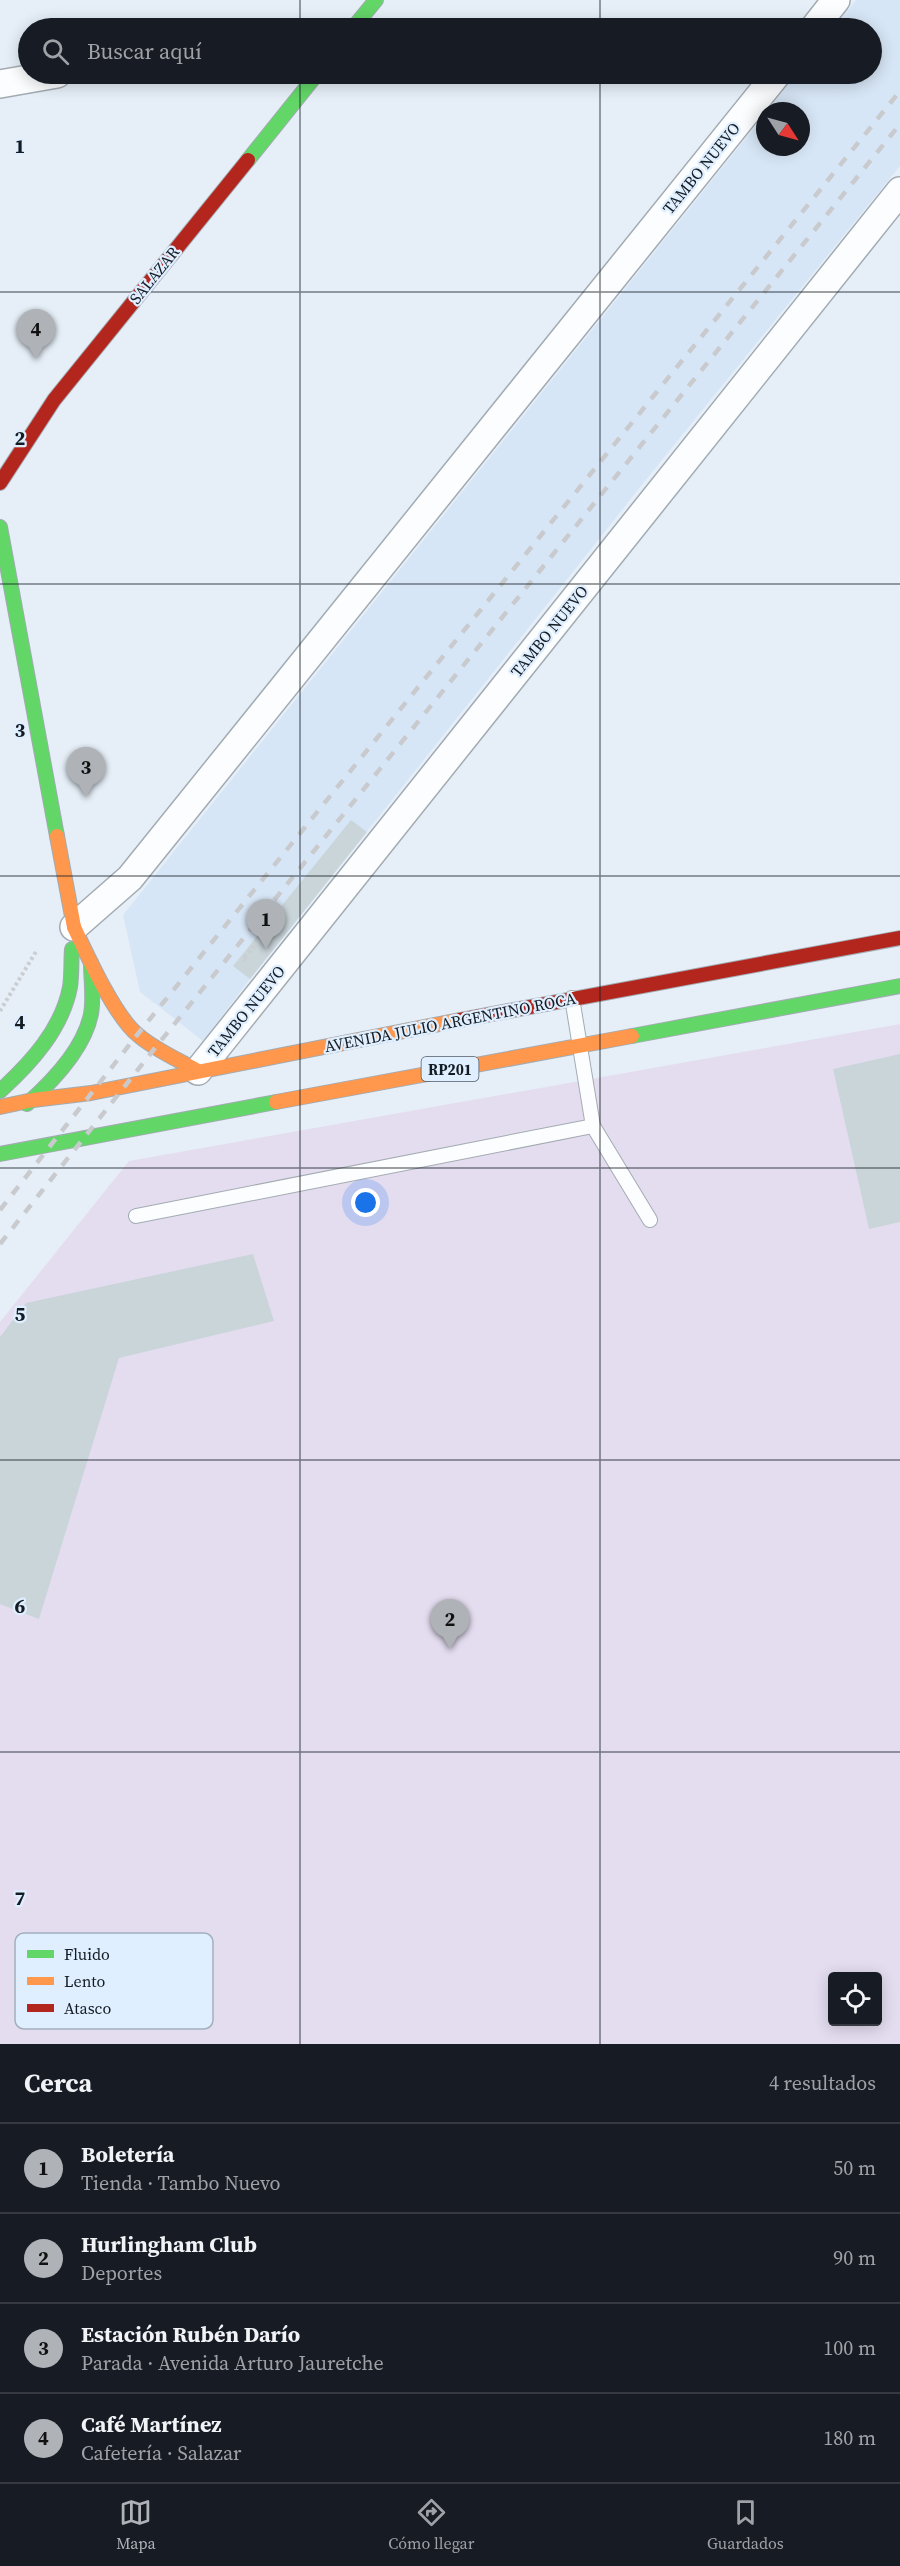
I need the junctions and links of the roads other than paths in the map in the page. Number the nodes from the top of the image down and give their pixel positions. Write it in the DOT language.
graph roads {
  1 [pos="376,0"];
  2 [pos="837,0"];
  3 [pos="361,18"];
  4 [pos="822,18"];
  5 [pos="18,81"];
  6 [pos="0,84"];
  7 [pos="309,84"];
  8 [pos="769,84"];
  9 [pos="900,191"];
  10 [pos="0,483"];
  11 [pos="0,527"];
  12 [pos="74,927"];
  13 [pos="900,938"];
  14 [pos="91,963"];
  15 [pos="900,986"];
  16 [pos="572,998"];
  17 [pos="580,1044"];
  18 [pos="198,1071"];
  19 [pos="0,1091"];
  20 [pos="33,1100"];
  21 [pos="0,1107"];
  22 [pos="8,1119"];
  23 [pos="593,1126"];
  24 [pos="0,1154"];
  25 [pos="136,1216"];
  26 [pos="650,1220"];
  1 -- 3 [label="main road"];
  2 -- 4 [label="street"];
  5 -- 6 [label="street"];
  7 -- 10 [label="main road, SALAZAR"];
  8 -- 12 [label="street, TAMBO NUEVO"];
  9 -- 18 [label="street, TAMBO NUEVO"];
  11 -- 12 [label="main road"];
  12 -- 14 [label="main road"];
  12 -- 19 [label="main road"];
  13 -- 16 [label="main road, AVENIDA JULIO ARGENTINO ROCA"];
  14 -- 18 [label="main road"];
  14 -- 20 [label="main road"];
  15 -- 17 [label="main road, RP201"];
  16 -- 17 [label="lane"];
  16 -- 18 [label="main road, AVENIDA JULIO ARGENTINO ROCA"];
  17 -- 23 [label="lane"];
  17 -- 24 [label="main road, RP201"];
  18 -- 20 [label="main road, AVENIDA JULIO ARGENTINO ROCA"];
  20 -- 21 [label="main road, AVENIDA JULIO ARGENTINO ROCA"];
  20 -- 22 [label="main road"];
  23 -- 25 [label="lane"];
  23 -- 26 [label="lane"];
}
